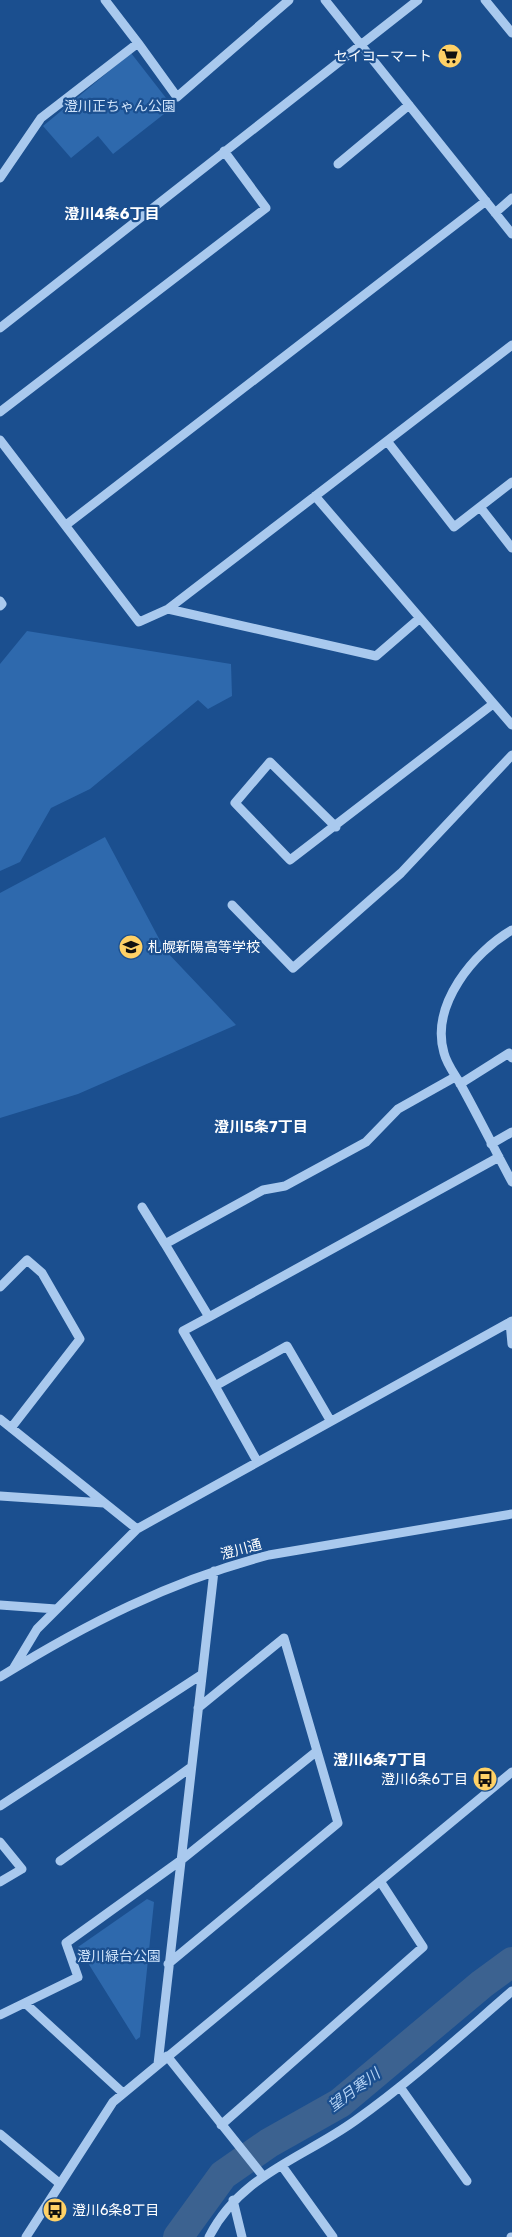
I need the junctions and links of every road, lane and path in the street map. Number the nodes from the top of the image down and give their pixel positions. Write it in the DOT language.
graph roads {
  1 [pos="105,0"];
  2 [pos="289,0"];
  3 [pos="325,0"];
  4 [pos="418,0"];
  5 [pos="485,0"];
  6 [pos="512,33"];
  7 [pos="138,43"];
  8 [pos="360,46"];
  9 [pos="409,105"];
  10 [pos="224,151"];
  11 [pos="338,164"];
  12 [pos="1,174"];
  13 [pos="512,198"];
  14 [pos="486,201"];
  15 [pos="495,213"];
  16 [pos="512,234"];
  17 [pos="0,328"];
  18 [pos="512,345"];
  19 [pos="0,412"];
  20 [pos="0,440"];
  21 [pos="387,441"];
  22 [pos="512,482"];
  23 [pos="314,496"];
  24 [pos="480,507"];
  25 [pos="66,525"];
  26 [pos="512,548"];
  27 [pos="0,600"];
  28 [pos="0,606"];
  29 [pos="168,609"];
  30 [pos="420,618"];
  31 [pos="493,704"];
  32 [pos="512,724"];
  33 [pos="512,755"];
  34 [pos="336,827"];
  35 [pos="232,905"];
  36 [pos="512,930"];
  37 [pos="512,1058"];
  38 [pos="458,1080"];
  39 [pos="512,1132"];
  40 [pos="491,1144"];
  41 [pos="499,1157"];
  42 [pos="512,1182"];
  43 [pos="142,1207"];
  44 [pos="165,1244"];
  45 [pos="0,1288"];
  46 [pos="209,1317"];
  47 [pos="511,1321"];
  48 [pos="512,1344"];
  49 [pos="214,1386"];
  50 [pos="0,1420"];
  51 [pos="330,1420"];
  52 [pos="10,1428"];
  53 [pos="257,1461"];
  54 [pos="0,1496"];
  55 [pos="105,1504"];
  56 [pos="512,1514"];
  57 [pos="137,1529"];
  58 [pos="214,1571"];
  59 [pos="0,1605"];
  60 [pos="56,1609"];
  61 [pos="13,1669"];
  62 [pos="201,1675"];
  63 [pos="0,1677"];
  64 [pos="198,1708"];
  65 [pos="317,1751"];
  66 [pos="190,1768"];
  67 [pos="512,1772"];
  68 [pos="0,1806"];
  69 [pos="0,1842"];
  70 [pos="60,1861"];
  71 [pos="180,1861"];
  72 [pos="380,1881"];
  73 [pos="0,1882"];
  74 [pos="168,1964"];
  75 [pos="512,1991"];
  76 [pos="25,2003"];
  77 [pos="0,2015"];
  78 [pos="167,2056"];
  79 [pos="158,2064"];
  80 [pos="400,2087"];
  81 [pos="123,2093"];
  82 [pos="221,2125"];
  83 [pos="0,2134"];
  84 [pos="282,2166"];
  85 [pos="263,2176"];
  86 [pos="467,2181"];
  87 [pos="60,2183"];
  88 [pos="233,2200"];
  89 [pos="26,2237"];
  90 [pos="209,2237"];
  91 [pos="242,2237"];
  92 [pos="333,2237"];
  1 -- 7 [label="street"];
  2 -- 7 [label="street"];
  3 -- 8 [label="street"];
  4 -- 8 [label="street"];
  5 -- 6 [label="street"];
  7 -- 12 [label="street"];
  8 -- 9 [label="street"];
  8 -- 10 [label="street"];
  9 -- 11 [label="street"];
  9 -- 14 [label="street"];
  10 -- 17 [label="street"];
  10 -- 19 [label="street"];
  13 -- 15 [label="street"];
  14 -- 15 [label="street"];
  14 -- 25 [label="street"];
  15 -- 16 [label="street"];
  18 -- 21 [label="street"];
  20 -- 25 [label="street"];
  21 -- 23 [label="street"];
  21 -- 24 [label="street"];
  22 -- 24 [label="street"];
  23 -- 29 [label="street"];
  23 -- 30 [label="street"];
  24 -- 26 [label="street"];
  25 -- 29 [label="street"];
  27 -- 28 [label="street"];
  29 -- 30 [label="street"];
  30 -- 31 [label="street"];
  31 -- 32 [label="street"];
  31 -- 34 [label="street"];
  33 -- 35 [label="street"];
  34 -- 34 [label="street"];
  36 -- 38 [label="street"];
  37 -- 38 [label="street"];
  38 -- 40 [label="street"];
  38 -- 44 [label="street"];
  39 -- 40 [label="street"];
  40 -- 41 [label="street"];
  41 -- 42 [label="street"];
  41 -- 46 [label="street"];
  43 -- 44 [label="street"];
  44 -- 46 [label="street"];
  45 -- 52 [label="street"];
  46 -- 49 [label="street"];
  47 -- 48 [label="street"];
  47 -- 51 [label="street"];
  49 -- 51 [label="street"];
  49 -- 53 [label="street"];
  50 -- 52 [label="street"];
  51 -- 53 [label="street"];
  52 -- 55 [label="street"];
  53 -- 57 [label="street"];
  54 -- 55 [label="street"];
  55 -- 57 [label="street"];
  56 -- 58 [label="street, 澄川通"];
  57 -- 60 [label="street"];
  58 -- 61 [label="street, 澄川通"];
  58 -- 62 [label="street"];
  59 -- 60 [label="street"];
  60 -- 61 [label="street"];
  61 -- 63 [label="street, 澄川通"];
  62 -- 64 [label="street"];
  62 -- 68 [label="street"];
  64 -- 65 [label="street"];
  64 -- 66 [label="street"];
  65 -- 71 [label="street"];
  65 -- 74 [label="street"];
  66 -- 70 [label="street"];
  66 -- 71 [label="street"];
  67 -- 72 [label="street"];
  69 -- 73 [label="street"];
  71 -- 74 [label="street"];
  71 -- 76 [label="street"];
  72 -- 78 [label="street"];
  72 -- 82 [label="street"];
  74 -- 79 [label="street"];
  75 -- 80 [label="street"];
  76 -- 77 [label="street"];
  76 -- 81 [label="street"];
  78 -- 79 [label="street"];
  78 -- 82 [label="street"];
  79 -- 81 [label="street"];
  80 -- 84 [label="street"];
  80 -- 86 [label="street"];
  81 -- 87 [label="street"];
  82 -- 85 [label="street"];
  83 -- 87 [label="street"];
  84 -- 85 [label="street"];
  84 -- 92 [label="street"];
  85 -- 88 [label="street"];
  87 -- 89 [label="street"];
  88 -- 90 [label="street"];
  88 -- 91 [label="street"];
}
